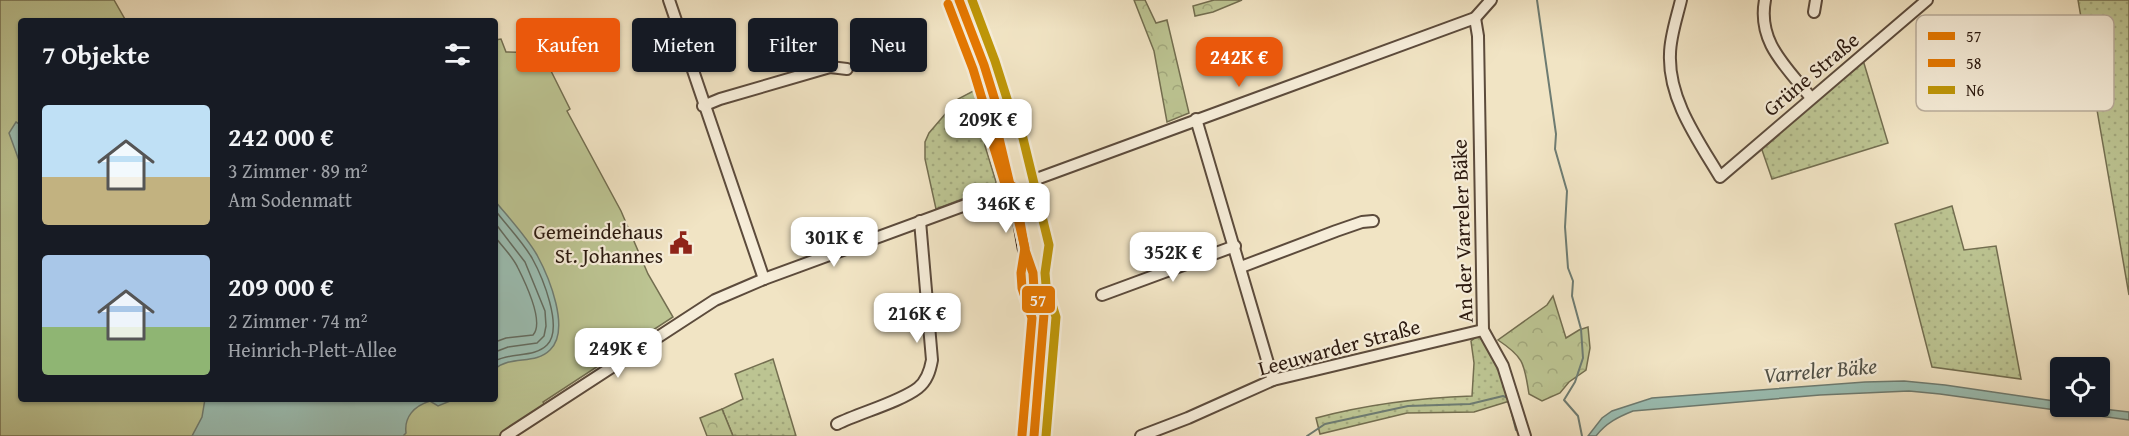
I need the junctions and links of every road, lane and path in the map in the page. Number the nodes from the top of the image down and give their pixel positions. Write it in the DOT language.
graph roads {
  1 [pos="669,0"];
  2 [pos="959,0"];
  3 [pos="1491,0"];
  4 [pos="1680,0"];
  5 [pos="1765,0"];
  6 [pos="1816,0"];
  7 [pos="1927,0"];
  8 [pos="1814,12"];
  9 [pos="1474,18"];
  10 [pos="847,69"];
  11 [pos="1811,98"];
  12 [pos="703,106"];
  13 [pos="1196,119"];
  14 [pos="1018,185"];
  15 [pos="921,221"];
  16 [pos="1373,221"];
  17 [pos="1234,246"];
  18 [pos="1241,267"];
  19 [pos="764,279"];
  20 [pos="1102,295"];
  21 [pos="1483,330"];
  22 [pos="1274,380"];
  23 [pos="837,424"];
  24 [pos="506,436"];
  25 [pos="1034,436"];
  26 [pos="1141,436"];
  27 [pos="1525,436"];
  1 -- 12 [label="street"];
  2 -- 14 [label="main road"];
  3 -- 9 [label="street"];
  4 -- 11 [label="street, Grüne Straße"];
  5 -- 11 [label="street"];
  6 -- 8 [label="street"];
  7 -- 11 [label="street, Grüne Straße"];
  9 -- 13 [label="street"];
  9 -- 21 [label="street, An der Varreler Bäke"];
  10 -- 12 [label="street"];
  12 -- 19 [label="street"];
  13 -- 14 [label="street"];
  13 -- 17 [label="street"];
  14 -- 15 [label="street"];
  14 -- 25 [label="main road"];
  15 -- 19 [label="street"];
  15 -- 23 [label="street"];
  16 -- 18 [label="street"];
  17 -- 18 [label="street"];
  17 -- 20 [label="street"];
  18 -- 22 [label="street"];
  19 -- 24 [label="street"];
  21 -- 22 [label="street, Leeuwarder Straße"];
  21 -- 27 [label="street, An der Varreler Bäke"];
  22 -- 26 [label="street, Leeuwarder Straße"];
}
